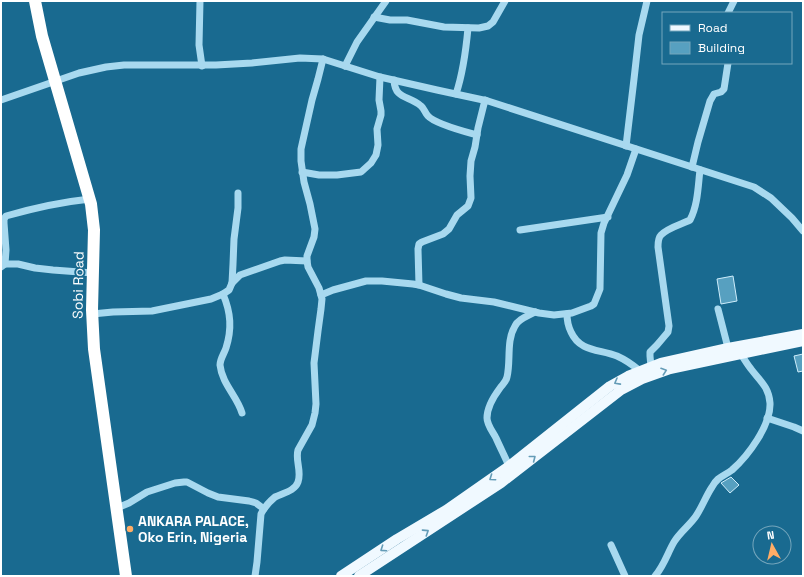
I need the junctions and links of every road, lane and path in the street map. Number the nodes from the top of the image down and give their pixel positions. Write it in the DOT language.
graph roads {
  1 [pos="35,1"];
  2 [pos="200,1"];
  3 [pos="386,1"];
  4 [pos="505,1"];
  5 [pos="647,1"];
  6 [pos="734,1"];
  7 [pos="728,12"];
  8 [pos="374,17"];
  9 [pos="468,28"];
  10 [pos="323,59"];
  11 [pos="728,64"];
  12 [pos="202,66"];
  13 [pos="345,66"];
  14 [pos="380,77"];
  15 [pos="394,80"];
  16 [pos="56,82"];
  17 [pos="456,94"];
  18 [pos="1,100"];
  19 [pos="484,100"];
  20 [pos="477,135"];
  21 [pos="626,146"];
  22 [pos="636,149"];
  23 [pos="692,167"];
  24 [pos="700,170"];
  25 [pos="302,172"];
  26 [pos="238,193"];
  27 [pos="90,199"];
  28 [pos="608,217"];
  29 [pos="520,230"];
  30 [pos="803,231"];
  31 [pos="307,262"];
  32 [pos="3,265"];
  33 [pos="93,273"];
  34 [pos="232,283"];
  35 [pos="420,285"];
  36 [pos="223,294"];
  37 [pos="321,295"];
  38 [pos="718,309"];
  39 [pos="535,312"];
  40 [pos="92,314"];
  41 [pos="567,314"];
  42 [pos="803,334"];
  43 [pos="803,341"];
  44 [pos="728,348"];
  45 [pos="741,354"];
  46 [pos="651,367"];
  47 [pos="640,371"];
  48 [pos="242,413"];
  49 [pos="767,418"];
  50 [pos="803,432"];
  51 [pos="509,466"];
  52 [pos="117,508"];
  53 [pos="264,508"];
  54 [pos="611,545"];
  55 [pos="126,576"];
  56 [pos="255,576"];
  57 [pos="341,576"];
  58 [pos="359,576"];
  59 [pos="624,576"];
  60 [pos="655,576"];
  1 -- 16 [label="highway, Sobi Road"];
  2 -- 12 [label="street"];
  3 -- 8 [label="street"];
  4 -- 9 [label="street"];
  5 -- 21 [label="street"];
  6 -- 7 [label="street"];
  8 -- 9 [label="street"];
  8 -- 13 [label="street"];
  9 -- 17 [label="street"];
  10 -- 12 [label="street"];
  10 -- 13 [label="street"];
  10 -- 25 [label="street"];
  11 -- 23 [label="street"];
  12 -- 16 [label="street"];
  13 -- 14 [label="street"];
  14 -- 15 [label="street"];
  14 -- 25 [label="street"];
  15 -- 17 [label="street"];
  15 -- 20 [label="street"];
  16 -- 18 [label="street"];
  16 -- 27 [label="highway, Sobi Road"];
  17 -- 19 [label="street"];
  19 -- 20 [label="street"];
  19 -- 21 [label="street"];
  20 -- 35 [label="street"];
  21 -- 22 [label="street"];
  22 -- 23 [label="street"];
  22 -- 28 [label="street"];
  23 -- 24 [label="street"];
  24 -- 30 [label="street"];
  24 -- 46 [label="street"];
  25 -- 31 [label="street"];
  26 -- 34 [label="street"];
  27 -- 32 [label="street"];
  27 -- 33 [label="highway, Sobi Road"];
  28 -- 29 [label="street"];
  28 -- 41 [label="street"];
  31 -- 34 [label="street"];
  31 -- 37 [label="street"];
  32 -- 33 [label="street"];
  33 -- 40 [label="highway, Sobi Road"];
  34 -- 36 [label="street"];
  35 -- 37 [label="street"];
  35 -- 39 [label="street"];
  36 -- 40 [label="street"];
  36 -- 48 [label="street"];
  37 -- 53 [label="street"];
  38 -- 44 [label="street"];
  39 -- 41 [label="street"];
  39 -- 51 [label="street"];
  40 -- 52 [label="highway, Sobi Road"];
  41 -- 47 [label="street"];
  42 -- 44 [label="main road"];
  43 -- 45 [label="main road"];
  44 -- 46 [label="main road"];
  45 -- 49 [label="street"];
  58 -- 45 [label="main road, one-way"];
  46 -- 47 [label="main road"];
  47 -- 51 [label="main road, one-way"];
  49 -- 50 [label="street"];
  49 -- 60 [label="street"];
  51 -- 57 [label="main road, one-way"];
  52 -- 53 [label="street"];
  52 -- 55 [label="highway, Sobi Road"];
  53 -- 56 [label="street"];
  54 -- 59 [label="street"];
}
